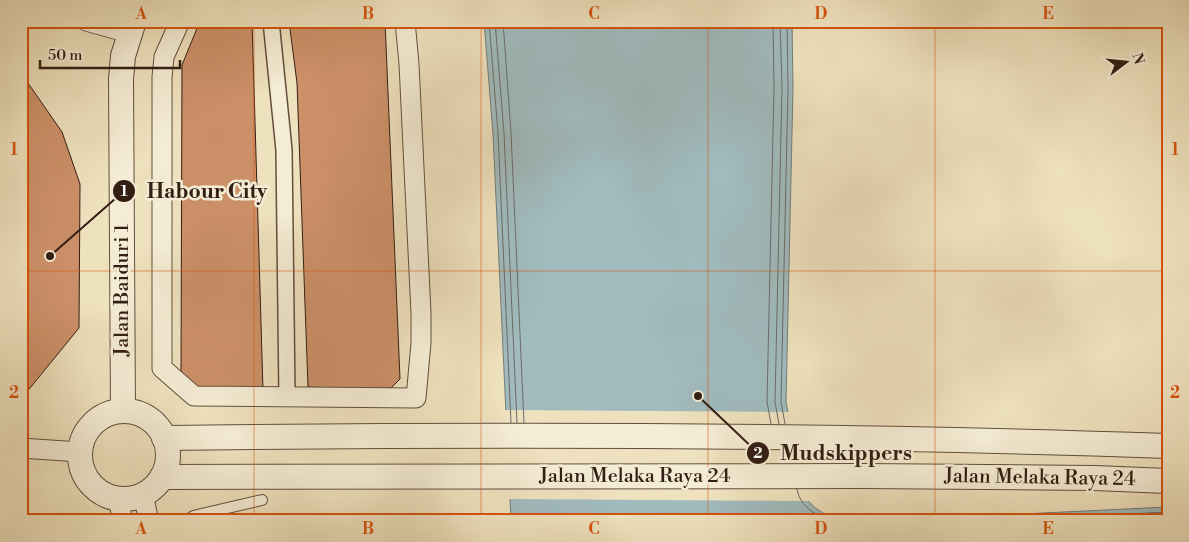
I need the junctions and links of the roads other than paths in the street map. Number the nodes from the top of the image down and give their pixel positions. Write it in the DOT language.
graph roads {
  1 [pos="86,21"];
  2 [pos="180,21"];
  3 [pos="272,21"];
  4 [pos="405,21"];
  5 [pos="132,27"];
  6 [pos="287,396"];
  7 [pos="123,411"];
  8 [pos="164,438"];
  9 [pos="1168,446"];
  10 [pos="21,448"];
  11 [pos="80,452"];
  12 [pos="162,477"];
  13 [pos="1168,481"];
  14 [pos="143,495"];
  15 [pos="262,500"];
  16 [pos="120,510"];
  17 [pos="149,521"];
  18 [pos="189,521"];
  1 -- 5 [label="street"];
  2 -- 6 [label="street"];
  3 -- 6 [label="street"];
  4 -- 6 [label="street"];
  5 -- 7 [label="street, Jalan Baiduri 1"];
  7 -- 8 [label="street"];
  7 -- 11 [label="street"];
  8 -- 9 [label="street, Jalan Melaka Raya 24"];
  8 -- 12 [label="street"];
  10 -- 11 [label="street"];
  11 -- 16 [label="street"];
  12 -- 13 [label="street, Jalan Melaka Raya 24"];
  12 -- 14 [label="street"];
  14 -- 16 [label="street"];
  14 -- 17 [label="street"];
  15 -- 18 [label="lane"];
}
